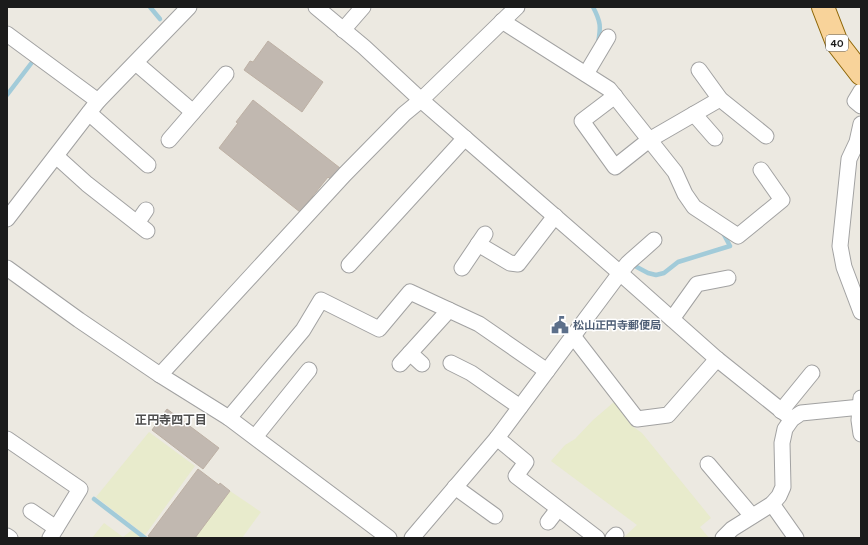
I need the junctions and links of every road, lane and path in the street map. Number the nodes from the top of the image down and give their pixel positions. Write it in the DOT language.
graph roads {
  1 [pos="189,7"];
  2 [pos="316,7"];
  3 [pos="363,7"];
  4 [pos="516,7"];
  5 [pos="823,7"];
  6 [pos="502,21"];
  7 [pos="343,30"];
  8 [pos="7,34"];
  9 [pos="608,37"];
  10 [pos="136,62"];
  11 [pos="699,70"];
  12 [pos="226,74"];
  13 [pos="586,74"];
  14 [pos="861,74"];
  15 [pos="861,91"];
  16 [pos="615,96"];
  17 [pos="720,99"];
  18 [pos="421,100"];
  19 [pos="861,106"];
  20 [pos="94,107"];
  21 [pos="193,112"];
  22 [pos="694,114"];
  23 [pos="861,124"];
  24 [pos="766,136"];
  25 [pos="465,138"];
  26 [pos="715,138"];
  27 [pos="169,140"];
  28 [pos="649,140"];
  29 [pos="56,156"];
  30 [pos="148,165"];
  31 [pos="761,170"];
  32 [pos="12,201"];
  33 [pos="146,210"];
  34 [pos="555,216"];
  35 [pos="7,219"];
  36 [pos="654,240"];
  37 [pos="349,265"];
  38 [pos="7,268"];
  39 [pos="462,268"];
  40 [pos="620,272"];
  41 [pos="728,278"];
  42 [pos="449,310"];
  43 [pos="861,312"];
  44 [pos="672,319"];
  45 [pos="572,336"];
  46 [pos="717,359"];
  47 [pos="451,363"];
  48 [pos="422,364"];
  49 [pos="309,370"];
  50 [pos="547,370"];
  51 [pos="812,373"];
  52 [pos="160,375"];
  53 [pos="860,404"];
  54 [pos="520,407"];
  55 [pos="786,415"];
  56 [pos="229,418"];
  57 [pos="861,434"];
  58 [pos="255,437"];
  59 [pos="497,438"];
  60 [pos="7,440"];
  61 [pos="708,464"];
  62 [pos="455,487"];
  63 [pos="772,504"];
  64 [pos="558,508"];
  65 [pos="31,511"];
  66 [pos="495,516"];
  67 [pos="752,516"];
  68 [pos="548,522"];
  69 [pos="53,533"];
  70 [pos="733,535"];
  71 [pos="7,536"];
  72 [pos="10,538"];
  73 [pos="389,538"];
  74 [pos="412,538"];
  75 [pos="597,538"];
  76 [pos="796,538"];
  1 -- 10 [label="street"];
  2 -- 7 [label="street"];
  3 -- 7 [label="street"];
  4 -- 6 [label="street"];
  5 -- 14 [label="main road, 40"];
  6 -- 13 [label="street"];
  6 -- 18 [label="street"];
  7 -- 18 [label="street"];
  8 -- 20 [label="street"];
  9 -- 13 [label="street"];
  10 -- 20 [label="street"];
  10 -- 21 [label="street"];
  11 -- 17 [label="street"];
  12 -- 21 [label="street"];
  13 -- 16 [label="street"];
  15 -- 19 [label="street"];
  16 -- 28 [label="street"];
  16 -- 28 [label="street"];
  17 -- 22 [label="street"];
  17 -- 24 [label="street"];
  18 -- 25 [label="street"];
  18 -- 52 [label="street"];
  20 -- 29 [label="street"];
  20 -- 30 [label="street"];
  21 -- 27 [label="street"];
  22 -- 26 [label="street"];
  22 -- 28 [label="street"];
  23 -- 43 [label="street"];
  25 -- 34 [label="street"];
  25 -- 37 [label="street"];
  28 -- 31 [label="street"];
  29 -- 32 [label="street"];
  29 -- 33 [label="street"];
  32 -- 35 [label="street"];
  34 -- 39 [label="street"];
  34 -- 40 [label="street"];
  36 -- 40 [label="street"];
  38 -- 52 [label="street"];
  40 -- 44 [label="street"];
  40 -- 45 [label="street"];
  41 -- 44 [label="street"];
  42 -- 48 [label="street"];
  42 -- 50 [label="street"];
  42 -- 56 [label="street"];
  44 -- 46 [label="street"];
  45 -- 46 [label="street"];
  45 -- 50 [label="street"];
  46 -- 55 [label="street"];
  47 -- 54 [label="street"];
  49 -- 58 [label="street"];
  50 -- 54 [label="street"];
  51 -- 55 [label="street"];
  52 -- 56 [label="street"];
  53 -- 55 [label="street"];
  53 -- 57 [label="street"];
  54 -- 59 [label="street"];
  55 -- 63 [label="street"];
  56 -- 58 [label="street"];
  58 -- 73 [label="street"];
  59 -- 62 [label="street"];
  59 -- 64 [label="street"];
  60 -- 69 [label="street"];
  61 -- 67 [label="street"];
  62 -- 66 [label="street"];
  62 -- 74 [label="street"];
  63 -- 67 [label="street"];
  63 -- 76 [label="street"];
  64 -- 68 [label="street"];
  64 -- 75 [label="street"];
  65 -- 69 [label="street"];
  67 -- 70 [label="street"];
  71 -- 72 [label="street"];
}
